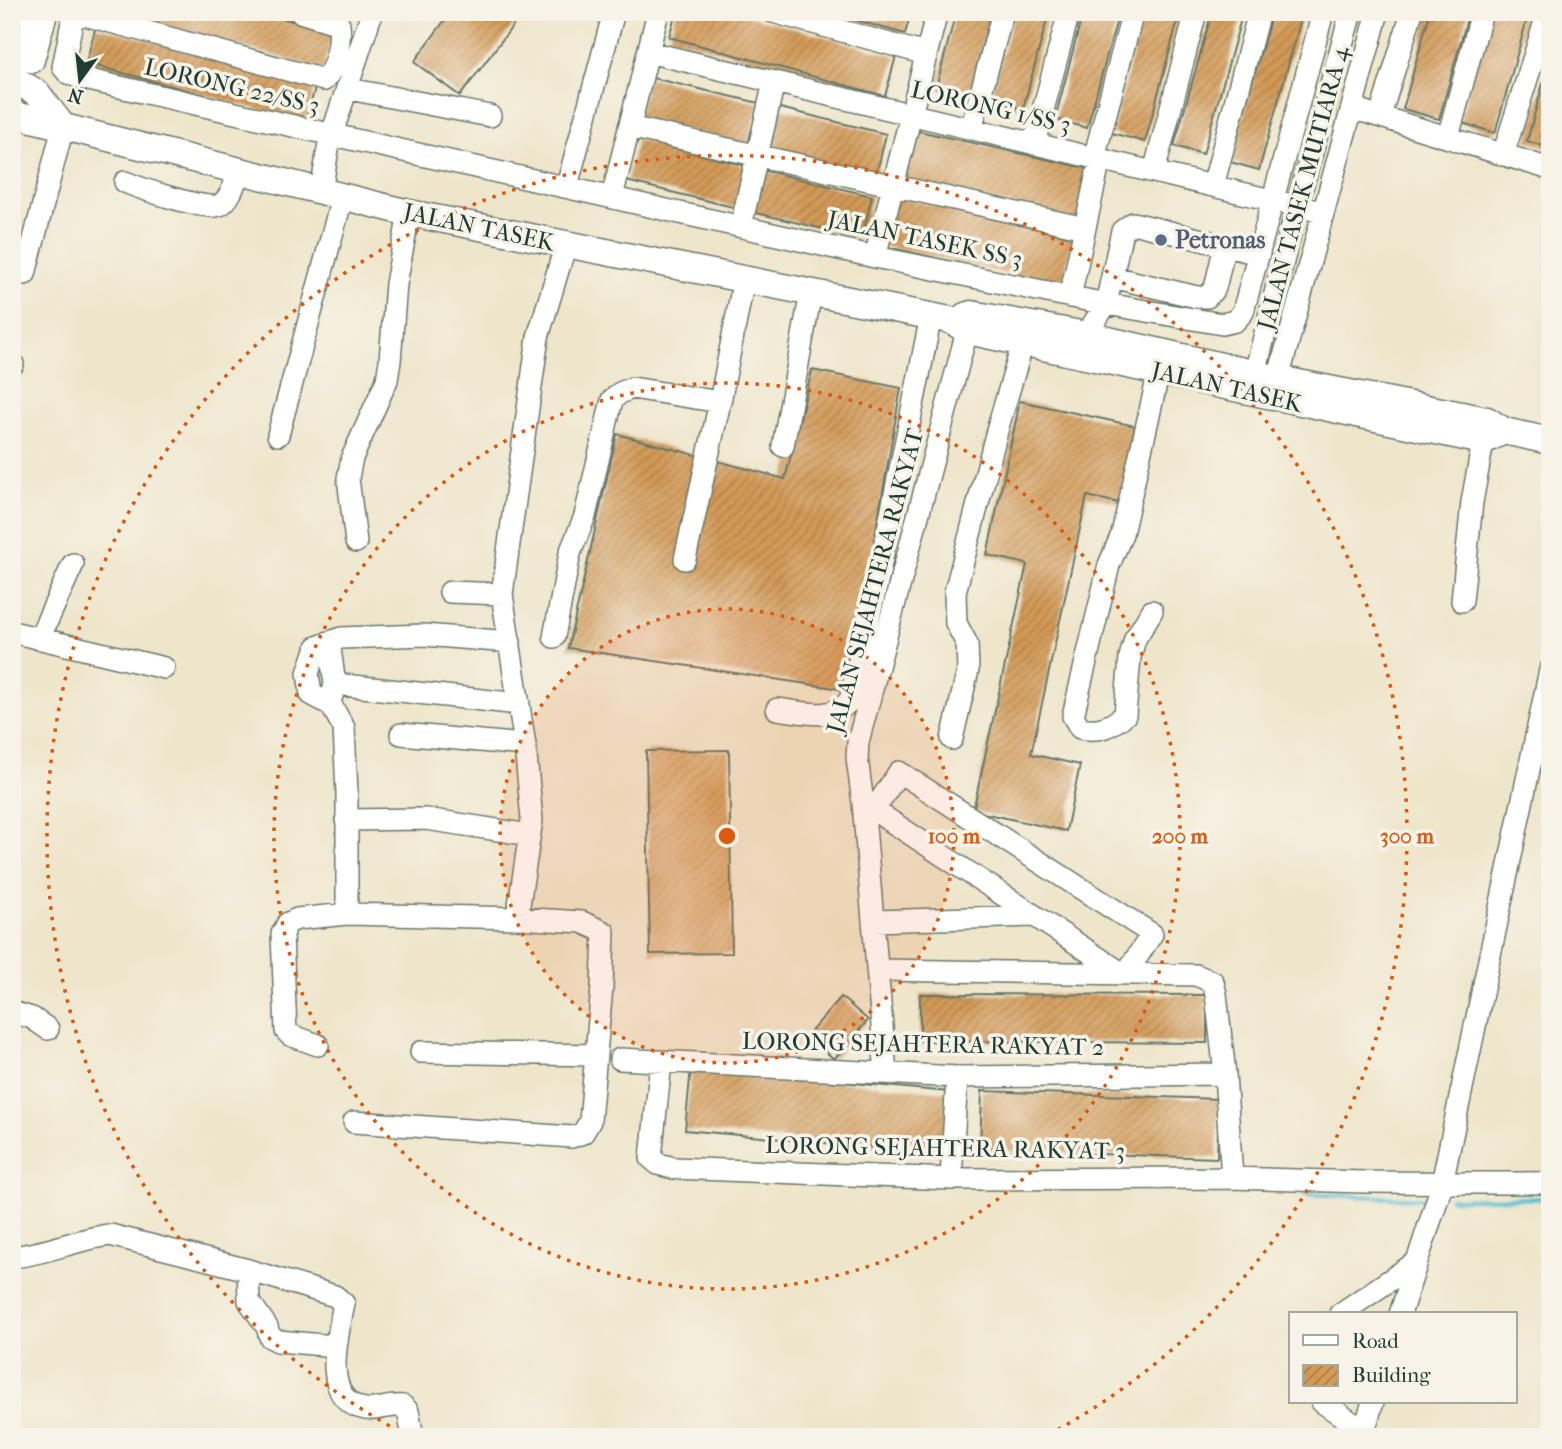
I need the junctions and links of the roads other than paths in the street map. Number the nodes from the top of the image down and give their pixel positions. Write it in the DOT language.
graph roads {
  1 [pos="27,12"];
  2 [pos="47,12"];
  3 [pos="74,12"];
  4 [pos="300,12"];
  5 [pos="372,12"];
  6 [pos="614,12"];
  7 [pos="658,12"];
  8 [pos="773,12"];
  9 [pos="937,12"];
  10 [pos="1003,12"];
  11 [pos="1069,12"];
  12 [pos="1133,12"];
  13 [pos="1196,12"];
  14 [pos="1259,12"];
  15 [pos="1323,12"];
  16 [pos="1351,12"];
  17 [pos="1378,12"];
  18 [pos="1412,12"];
  19 [pos="1482,12"];
  20 [pos="1548,12"];
  21 [pos="648,52"];
  22 [pos="926,54"];
  23 [pos="18,66"];
  24 [pos="775,82"];
  25 [pos="349,89"];
  26 [pos="1352,108"];
  27 [pos="12,114"];
  28 [pos="910,114"];
  29 [pos="490,116"];
  30 [pos="1380,116"];
  31 [pos="63,127"];
  32 [pos="629,127"];
  33 [pos="971,129"];
  34 [pos="332,136"];
  35 [pos="1448,137"];
  36 [pos="1034,144"];
  37 [pos="1503,155"];
  38 [pos="757,156"];
  39 [pos="1097,159"];
  40 [pos="1550,169"];
  41 [pos="239,172"];
  42 [pos="1154,172"];
  43 [pos="125,182"];
  44 [pos="567,186"];
  45 [pos="892,186"];
  46 [pos="1213,186"];
  47 [pos="331,195"];
  48 [pos="612,197"];
  49 [pos="1273,200"];
  50 [pos="1297,206"];
  51 [pos="1322,212"];
  52 [pos="409,213"];
  53 [pos="741,226"];
  54 [pos="1085,228"];
  55 [pos="566,244"];
  56 [pos="1225,245"];
  57 [pos="1259,254"];
  58 [pos="875,257"];
  59 [pos="25,274"];
  60 [pos="1112,277"];
  61 [pos="744,279"];
  62 [pos="811,292"];
  63 [pos="1070,297"];
  64 [pos="1106,304"];
  65 [pos="955,320"];
  66 [pos="1086,335"];
  67 [pos="1023,343"];
  68 [pos="1159,371"];
  69 [pos="1260,382"];
  70 [pos="720,402"];
  71 [pos="1491,431"];
  72 [pos="278,435"];
  73 [pos="1550,441"];
  74 [pos="783,446"];
  75 [pos="356,542"];
  76 [pos="685,559"];
  77 [pos="73,564"];
  78 [pos="450,592"];
  79 [pos="502,594"];
  80 [pos="1462,601"];
  81 [pos="1152,611"];
  82 [pos="12,632"];
  83 [pos="554,637"];
  84 [pos="39,639"];
  85 [pos="329,642"];
  86 [pos="510,642"];
  87 [pos="163,667"];
  88 [pos="1550,670"];
  89 [pos="335,684"];
  90 [pos="519,704"];
  91 [pos="331,705"];
  92 [pos="777,709"];
  93 [pos="401,734"];
  94 [pos="952,740"];
  95 [pos="525,745"];
  96 [pos="869,807"];
  97 [pos="346,820"];
  98 [pos="530,835"];
  99 [pos="347,914"];
  100 [pos="1035,916"];
  101 [pos="517,918"];
  102 [pos="874,921"];
  103 [pos="878,970"];
  104 [pos="1124,972"];
  105 [pos="12,1012"];
  106 [pos="48,1029"];
  107 [pos="318,1045"];
  108 [pos="421,1052"];
  109 [pos="595,1055"];
  110 [pos="620,1059"];
  111 [pos="661,1062"];
  112 [pos="886,1073"];
  113 [pos="1225,1074"];
  114 [pos="957,1077"];
  115 [pos="354,1122"];
  116 [pos="951,1178"];
  117 [pos="1232,1178"];
  118 [pos="1442,1182"];
  119 [pos="1550,1183"];
  120 [pos="12,1257"];
  121 [pos="1415,1264"];
  122 [pos="248,1270"];
  123 [pos="1343,1312"];
  124 [pos="1401,1312"];
  125 [pos="335,1346"];
  126 [pos="1325,1404"];
  127 [pos="1372,1404"];
  128 [pos="1363,1434"];
  129 [pos="412,1437"];
  1 -- 23 [label="street"];
  2 -- 23 [label="street"];
  3 -- 4 [label="street"];
  3 -- 34 [label="street, LORONG 22/SS 3"];
  5 -- 25 [label="street"];
  6 -- 44 [label="street"];
  7 -- 21 [label="street"];
  8 -- 22 [label="street"];
  9 -- 22 [label="street"];
  10 -- 33 [label="street"];
  11 -- 36 [label="street"];
  12 -- 39 [label="street"];
  13 -- 42 [label="street"];
  14 -- 46 [label="street"];
  15 -- 49 [label="street"];
  16 -- 50 [label="street, JALAN TASEK MUTIARA 4"];
  17 -- 26 [label="street, JALAN TASEK MUTIARA 4"];
  18 -- 30 [label="street"];
  19 -- 35 [label="street"];
  20 -- 37 [label="street"];
  21 -- 24 [label="street, LORONG 1/SS 3"];
  21 -- 32 [label="street"];
  22 -- 28 [label="street"];
  23 -- 31 [label="main road"];
  24 -- 28 [label="street, LORONG 1/SS 3"];
  24 -- 38 [label="street"];
  25 -- 29 [label="street"];
  25 -- 34 [label="street"];
  26 -- 30 [label="street"];
  26 -- 51 [label="street, JALAN TASEK MUTIARA 4"];
  27 -- 31 [label="main road, JALAN TASEK"];
  28 -- 33 [label="street, LORONG 1/SS 3"];
  28 -- 45 [label="street"];
  30 -- 35 [label="street"];
  31 -- 41 [label="main road, JALAN TASEK"];
  31 -- 59 [label="street"];
  32 -- 38 [label="street"];
  32 -- 48 [label="street"];
  33 -- 36 [label="street, LORONG 1/SS 3"];
  34 -- 44 [label="street, LORONG 22/SS 3"];
  34 -- 47 [label="street"];
  35 -- 37 [label="street"];
  36 -- 39 [label="street, LORONG 1/SS 3"];
  37 -- 40 [label="street"];
  38 -- 45 [label="street"];
  38 -- 53 [label="street"];
  39 -- 42 [label="street, LORONG 1/SS 3"];
  39 -- 54 [label="street"];
  41 -- 43 [label="street"];
  41 -- 47 [label="main road, JALAN TASEK"];
  42 -- 46 [label="street, LORONG 1/SS 3"];
  44 -- 48 [label="street, JALAN TASEK SS 3"];
  45 -- 54 [label="street"];
  45 -- 58 [label="street"];
  46 -- 49 [label="street, LORONG 1/SS 3"];
  47 -- 52 [label="main road, JALAN TASEK"];
  47 -- 72 [label="street"];
  48 -- 53 [label="street, JALAN TASEK SS 3"];
  49 -- 50 [label="street, LORONG 1/SS 3"];
  49 -- 57 [label="street"];
  50 -- 51 [label="street, LORONG 1/SS 3"];
  50 -- 69 [label="street, JALAN TASEK MUTIARA 4"];
  51 -- 69 [label="street, JALAN TASEK MUTIARA 4"];
  52 -- 55 [label="main road, JALAN TASEK"];
  52 -- 75 [label="street"];
  53 -- 58 [label="street, JALAN TASEK SS 3"];
  54 -- 63 [label="street"];
  55 -- 61 [label="main road, JALAN TASEK"];
  55 -- 79 [label="street"];
  56 -- 57 [label="street"];
  56 -- 60 [label="street"];
  56 -- 60 [label="street"];
  57 -- 64 [label="street, JALAN TASEK SS 3"];
  58 -- 63 [label="street, JALAN TASEK SS 3"];
  60 -- 64 [label="street"];
  61 -- 62 [label="main road, JALAN TASEK"];
  61 -- 70 [label="street"];
  62 -- 65 [label="main road, JALAN TASEK"];
  62 -- 74 [label="street"];
  63 -- 64 [label="street, JALAN TASEK SS 3"];
  64 -- 66 [label="street"];
  65 -- 66 [label="main road, JALAN TASEK"];
  65 -- 67 [label="main road, JALAN TASEK"];
  65 -- 92 [label="street"];
  65 -- 96 [label="street, JALAN SEJAHTERA RAKYAT"];
  66 -- 69 [label="main road, JALAN TASEK"];
  67 -- 68 [label="main road, JALAN TASEK"];
  67 -- 94 [label="street"];
  68 -- 69 [label="main road, JALAN TASEK"];
  68 -- 81 [label="street"];
  69 -- 71 [label="main road, JALAN TASEK"];
  69 -- 71 [label="main road, JALAN TASEK"];
  70 -- 76 [label="street"];
  70 -- 83 [label="street"];
  71 -- 73 [label="main road, JALAN TASEK"];
  71 -- 80 [label="street"];
  77 -- 84 [label="street"];
  78 -- 79 [label="street"];
  79 -- 86 [label="street"];
  82 -- 84 [label="street"];
  84 -- 87 [label="street"];
  85 -- 86 [label="street"];
  85 -- 89 [label="street"];
  85 -- 91 [label="street"];
  86 -- 90 [label="street"];
  88 -- 118 [label="street"];
  89 -- 90 [label="street"];
  89 -- 91 [label="street"];
  90 -- 95 [label="street"];
  91 -- 97 [label="street"];
  93 -- 95 [label="street"];
  95 -- 98 [label="street"];
  96 -- 100 [label="street"];
  96 -- 102 [label="street, JALAN SEJAHTERA RAKYAT"];
  96 -- 104 [label="street"];
  97 -- 98 [label="street"];
  97 -- 99 [label="street"];
  98 -- 101 [label="street"];
  99 -- 101 [label="street"];
  99 -- 107 [label="street"];
  100 -- 102 [label="street"];
  100 -- 104 [label="street"];
  101 -- 109 [label="street"];
  102 -- 103 [label="street, JALAN SEJAHTERA RAKYAT"];
  103 -- 104 [label="street"];
  103 -- 112 [label="street, JALAN SEJAHTERA RAKYAT"];
  104 -- 113 [label="street"];
  105 -- 106 [label="street"];
  108 -- 109 [label="street"];
  109 -- 115 [label="street"];
  110 -- 111 [label="street, LORONG SEJAHTERA RAKYAT 2"];
  111 -- 112 [label="street, LORONG SEJAHTERA RAKYAT 2"];
  111 -- 116 [label="street, LORONG SEJAHTERA RAKYAT 3"];
  112 -- 114 [label="street, LORONG SEJAHTERA RAKYAT 2"];
  113 -- 114 [label="street, LORONG SEJAHTERA RAKYAT 2"];
  113 -- 117 [label="street"];
  114 -- 116 [label="street"];
  116 -- 117 [label="street, LORONG SEJAHTERA RAKYAT 3"];
  117 -- 118 [label="street, LORONG SEJAHTERA RAKYAT 3"];
  118 -- 119 [label="street, LORONG SEJAHTERA RAKYAT 3"];
  118 -- 121 [label="street"];
  120 -- 122 [label="street"];
  121 -- 123 [label="street"];
  121 -- 124 [label="street"];
  122 -- 125 [label="street"];
  122 -- 125 [label="street"];
  125 -- 129 [label="street"];
  126 -- 128 [label="street"];
  127 -- 128 [label="street"];
}
